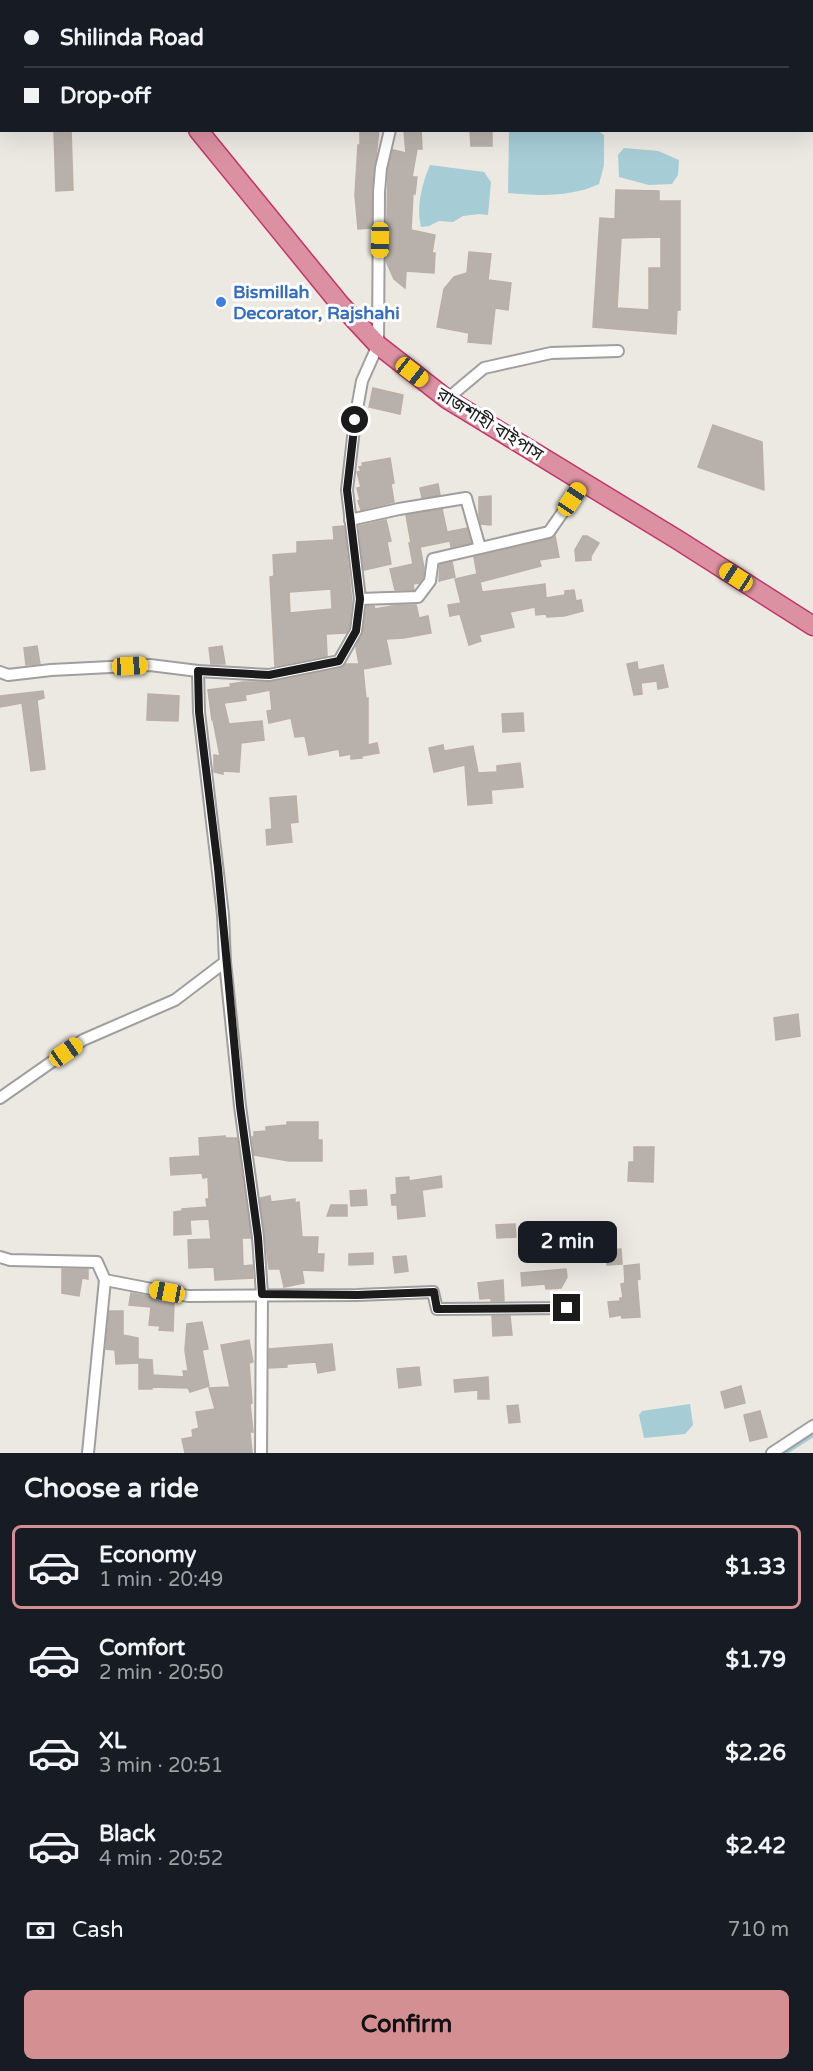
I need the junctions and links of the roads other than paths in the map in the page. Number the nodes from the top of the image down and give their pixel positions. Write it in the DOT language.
graph roads {
  1 [pos="200,132"];
  2 [pos="390,132"];
  3 [pos="378,345"];
  4 [pos="618,351"];
  5 [pos="447,399"];
  6 [pos="583,483"];
  7 [pos="350,520"];
  8 [pos="480,548"];
  9 [pos="360,599"];
  10 [pos="813,626"];
  11 [pos="198,671"];
  12 [pos="0,672"];
  13 [pos="225,962"];
  14 [pos="0,1098"];
  15 [pos="0,1257"];
  16 [pos="105,1280"];
  17 [pos="262,1294"];
  18 [pos="567,1308"];
  19 [pos="813,1426"];
  20 [pos="88,1453"];
  21 [pos="261,1453"];
  22 [pos="772,1453"];
  1 -- 3 [label="highway, রাজশাহী বাইপাস"];
  2 -- 3 [label="street"];
  3 -- 5 [label="highway, রাজশাহী বাইপাস"];
  3 -- 7 [label="street"];
  4 -- 5 [label="street"];
  5 -- 6 [label="highway, রাজশাহী বাইপাস"];
  6 -- 8 [label="street"];
  6 -- 10 [label="highway, রাজশাহী বাইপাস"];
  7 -- 8 [label="street"];
  7 -- 9 [label="street"];
  8 -- 9 [label="street"];
  9 -- 11 [label="street"];
  11 -- 12 [label="street"];
  11 -- 13 [label="street"];
  13 -- 14 [label="street"];
  13 -- 17 [label="street"];
  15 -- 16 [label="street"];
  16 -- 17 [label="street"];
  16 -- 20 [label="street"];
  17 -- 18 [label="street"];
  17 -- 21 [label="street"];
  19 -- 22 [label="street"];
}
